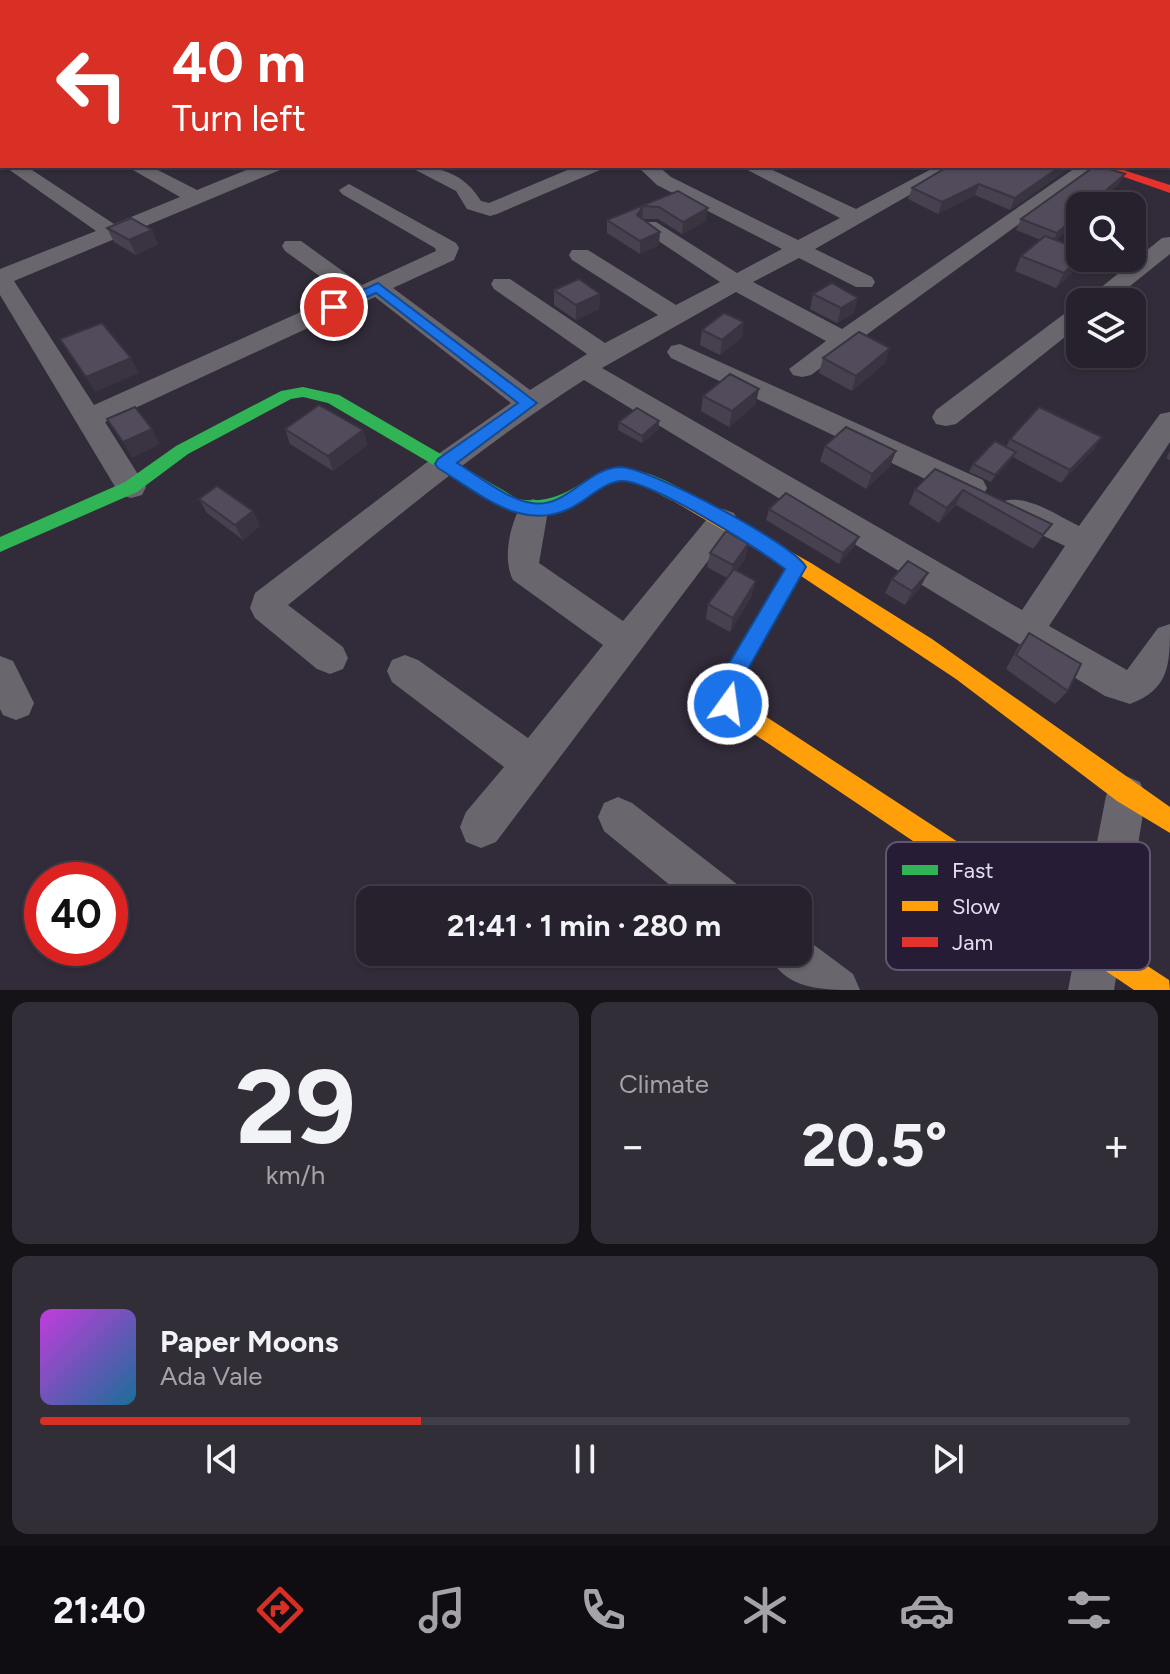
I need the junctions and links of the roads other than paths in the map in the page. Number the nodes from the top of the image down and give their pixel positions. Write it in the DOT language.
graph roads {
  1 [pos="16,168"];
  2 [pos="139,168"];
  3 [pos="261,168"];
  4 [pos="421,168"];
  5 [pos="589,168"];
  6 [pos="648,168"];
  7 [pos="753,168"];
  8 [pos="947,168"];
  9 [pos="1087,168"];
  10 [pos="1105,168"];
  11 [pos="1170,189"];
  12 [pos="349,190"];
  13 [pos="197,198"];
  14 [pos="855,217"];
  15 [pos="649,226"];
  16 [pos="113,233"];
  17 [pos="1170,243"];
  18 [pos="293,246"];
  19 [pos="799,249"];
  20 [pos="580,255"];
  21 [pos="0,277"];
  22 [pos="864,282"];
  23 [pos="737,283"];
  24 [pos="502,284"];
  25 [pos="1113,288"];
  26 [pos="369,291"];
  27 [pos="675,315"];
  28 [pos="1066,324"];
  29 [pos="843,340"];
  30 [pos="680,352"];
  31 [pos="594,361"];
  32 [pos="802,369"];
  33 [pos="529,403"];
  34 [pos="946,417"];
  35 [pos="88,419"];
  36 [pos="1170,421"];
  37 [pos="444,464"];
  38 [pos="131,487"];
  39 [pos="533,511"];
  40 [pos="723,521"];
  41 [pos="1085,542"];
  42 [pos="0,545"];
  43 [pos="796,567"];
  44 [pos="1028,630"];
  45 [pos="1170,639"];
  46 [pos="627,643"];
  47 [pos="330,658"];
  48 [pos="405,671"];
  49 [pos="532,764"];
  50 [pos="1126,796"];
  51 [pos="618,817"];
  52 [pos="1170,821"];
  53 [pos="481,827"];
  54 [pos="917,842"];
  55 [pos="1118,842"];
  56 [pos="705,886"];
  57 [pos="807,966"];
  58 [pos="1095,972"];
  59 [pos="837,990"];
  60 [pos="1159,990"];
  1 -- 16 [label="street"];
  2 -- 13 [label="street"];
  3 -- 13 [label="street"];
  4 -- 5 [label="street"];
  6 -- 19 [label="street"];
  7 -- 14 [label="street"];
  8 -- 14 [label="street"];
  9 -- 29 [label="street"];
  10 -- 11 [label="street"];
  12 -- 26 [label="street"];
  13 -- 16 [label="street"];
  14 -- 19 [label="street"];
  15 -- 23 [label="street"];
  16 -- 21 [label="street"];
  17 -- 25 [label="street"];
  18 -- 26 [label="street"];
  19 -- 22 [label="street"];
  19 -- 23 [label="street"];
  20 -- 27 [label="street"];
  21 -- 35 [label="street"];
  23 -- 27 [label="street"];
  23 -- 29 [label="street"];
  24 -- 31 [label="street"];
  26 -- 33 [label="street"];
  26 -- 35 [label="street"];
  27 -- 31 [label="street"];
  28 -- 34 [label="street"];
  29 -- 32 [label="street"];
  30 -- 41 [label="street"];
  31 -- 33 [label="street"];
  31 -- 44 [label="street"];
  33 -- 37 [label="street"];
  35 -- 38 [label="street"];
  36 -- 41 [label="street"];
  37 -- 38 [label="street"];
  37 -- 39 [label="street"];
  37 -- 47 [label="street"];
  38 -- 42 [label="street"];
  39 -- 40 [label="street"];
  39 -- 46 [label="street"];
  40 -- 43 [label="street"];
  40 -- 46 [label="street"];
  41 -- 44 [label="street"];
  43 -- 50 [label="street"];
  43 -- 54 [label="street"];
  44 -- 45 [label="street"];
  46 -- 49 [label="street"];
  48 -- 49 [label="street"];
  49 -- 53 [label="street"];
  50 -- 52 [label="street"];
  50 -- 55 [label="street"];
  51 -- 56 [label="street"];
  57 -- 59 [label="street"];
  58 -- 60 [label="street"];
}
